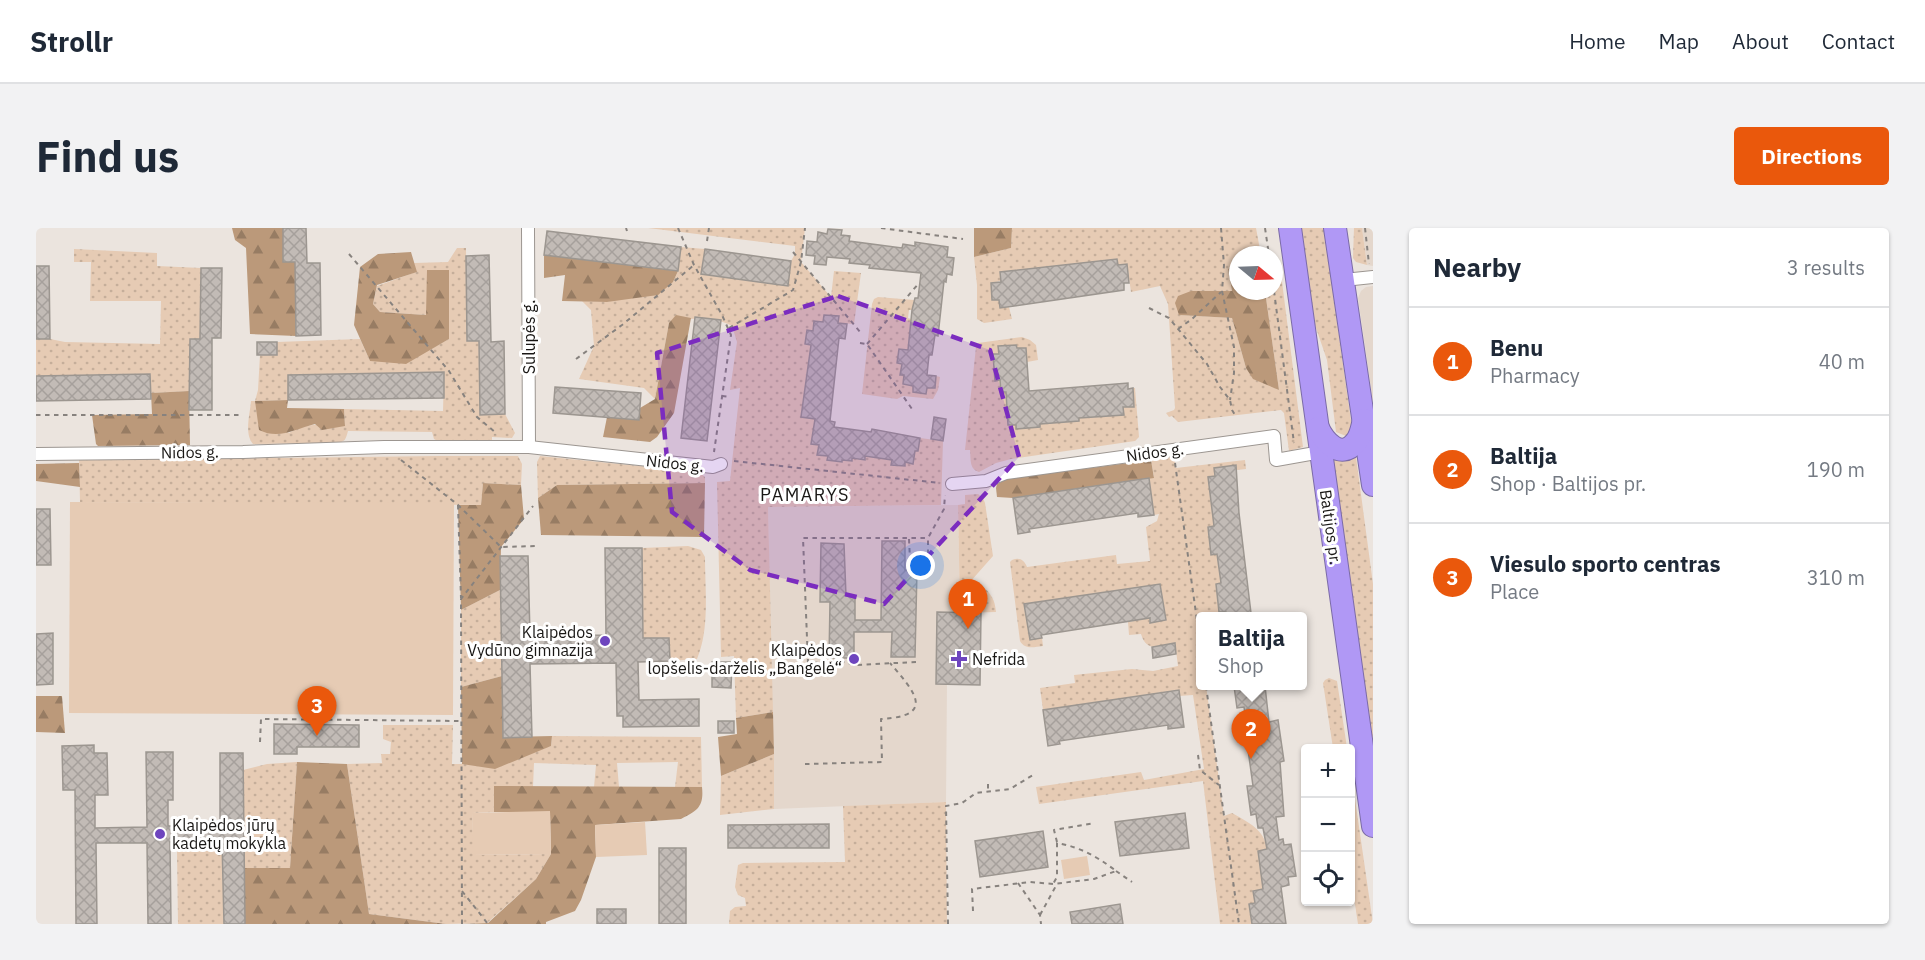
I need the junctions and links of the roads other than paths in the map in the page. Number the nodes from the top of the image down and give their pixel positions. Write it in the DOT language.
graph roads {
  1 [pos="528,228"];
  2 [pos="1290,228"];
  3 [pos="1335,228"];
  4 [pos="1372,278"];
  5 [pos="1344,280"];
  6 [pos="1364,420"];
  7 [pos="1317,426"];
  8 [pos="530,447"];
  9 [pos="1321,452"];
  10 [pos="36,454"];
  11 [pos="717,466"];
  12 [pos="948,484"];
  13 [pos="1373,485"];
  14 [pos="1373,826"];
  1 -- 8 [label="street, Sulupės g."];
  2 -- 7 [label="highway, Baltijos pr."];
  3 -- 5 [label="highway"];
  4 -- 5 [label="street"];
  5 -- 6 [label="highway"];
  6 -- 7 [label="highway"];
  6 -- 13 [label="highway"];
  7 -- 9 [label="highway, Baltijos pr."];
  8 -- 10 [label="street, Nidos g."];
  8 -- 11 [label="street, Nidos g."];
  9 -- 12 [label="street, Nidos g."];
  9 -- 14 [label="highway, Baltijos pr."];
}
